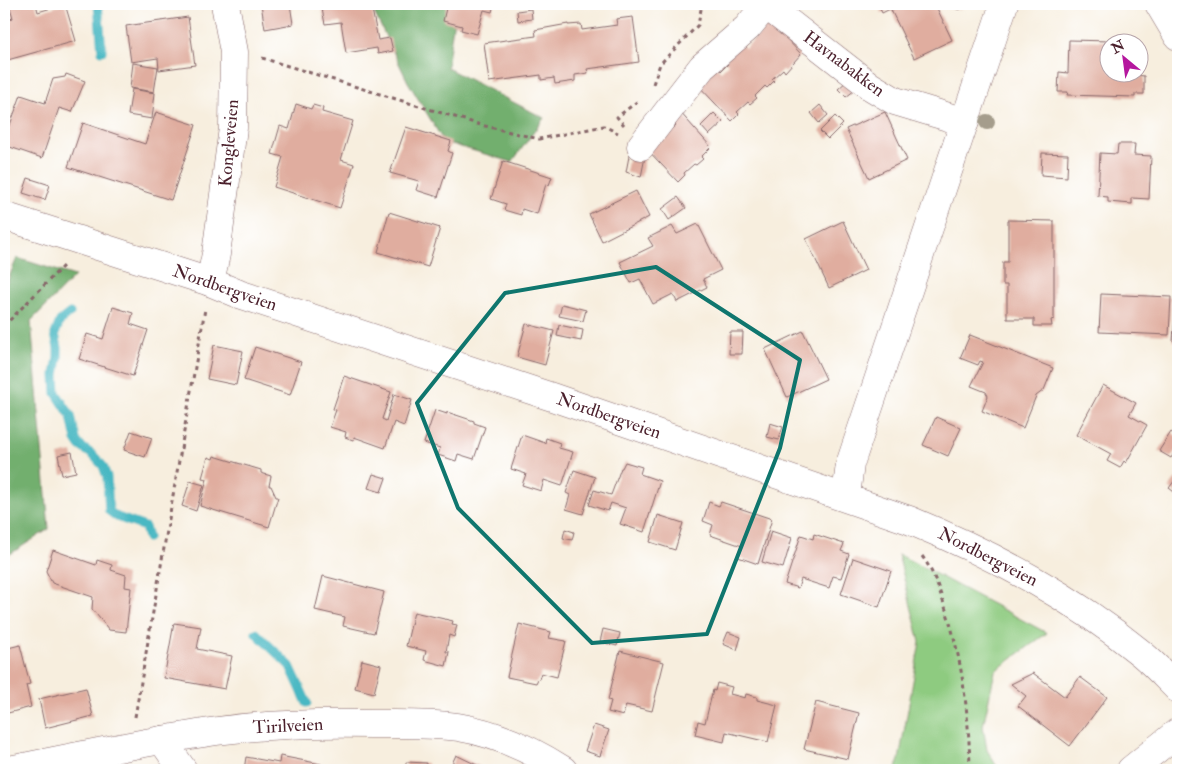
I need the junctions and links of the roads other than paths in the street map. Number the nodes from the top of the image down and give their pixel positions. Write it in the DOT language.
graph roads {
  1 [pos="226,4"];
  2 [pos="1158,4"];
  3 [pos="1001,5"];
  4 [pos="1178,36"];
  5 [pos="965,122"];
  6 [pos="641,146"];
  7 [pos="4,216"];
  8 [pos="210,282"];
  9 [pos="846,496"];
  10 [pos="1178,689"];
  11 [pos="1178,732"];
  12 [pos="162,740"];
  13 [pos="9,770"];
  14 [pos="183,770"];
  15 [pos="563,770"];
  16 [pos="1131,770"];
  1 -- 8 [label="street, Kongleveien"];
  2 -- 4 [label="street"];
  3 -- 5 [label="street"];
  5 -- 6 [label="street, Havnabakken"];
  5 -- 9 [label="street"];
  7 -- 8 [label="street, Nordbergveien"];
  8 -- 9 [label="street, Nordbergveien"];
  9 -- 10 [label="street, Nordbergveien"];
  11 -- 16 [label="street"];
  12 -- 13 [label="street, Tirilveien"];
  12 -- 14 [label="street"];
  12 -- 15 [label="street, Tirilveien"];
}
